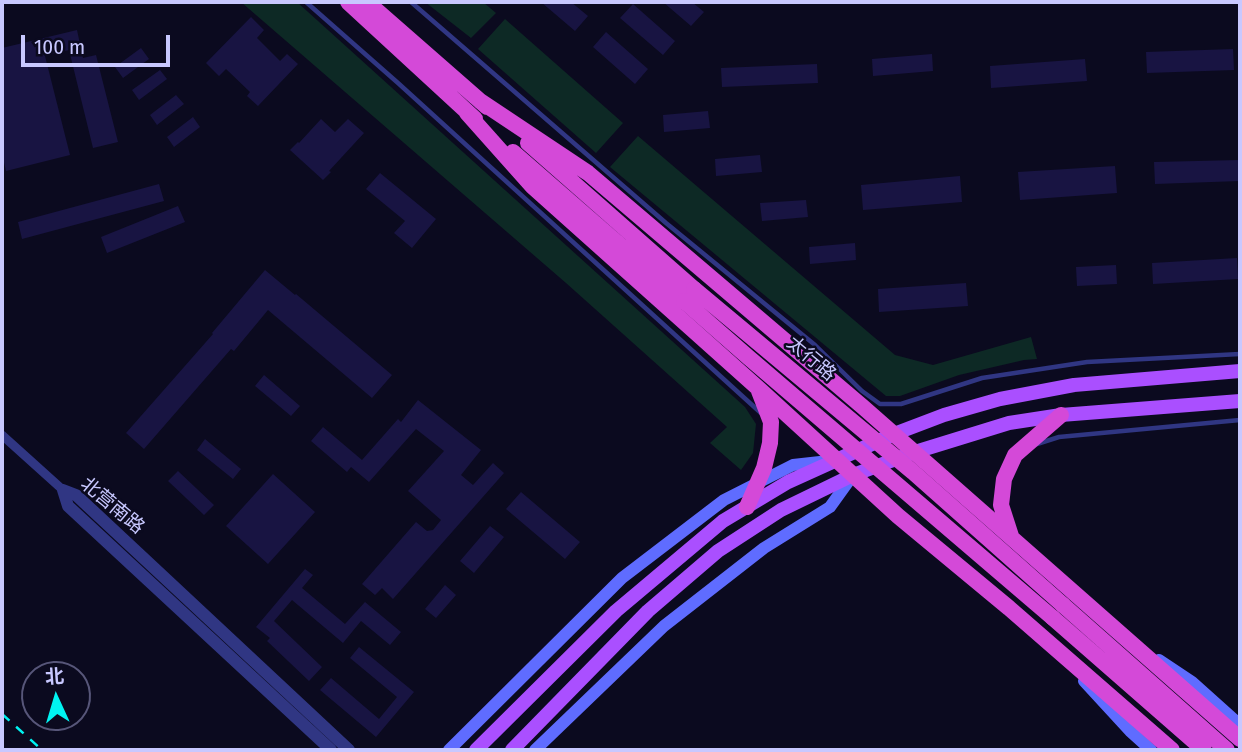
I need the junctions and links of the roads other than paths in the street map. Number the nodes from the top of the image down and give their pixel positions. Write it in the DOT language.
graph roads {
  1 [pos="306,2"];
  2 [pos="348,2"];
  3 [pos="367,2"];
  4 [pos="411,2"];
  5 [pos="480,101"];
  6 [pos="467,113"];
  7 [pos="689,295"];
  8 [pos="1240,354"];
  9 [pos="1240,371"];
  10 [pos="759,388"];
  11 [pos="1240,401"];
  12 [pos="1061,415"];
  13 [pos="1240,420"];
  14 [pos="771,422"];
  15 [pos="894,434"];
  16 [pos="2,435"];
  17 [pos="915,452"];
  18 [pos="837,460"];
  19 [pos="1008,470"];
  20 [pos="853,475"];
  21 [pos="758,483"];
  22 [pos="63,490"];
  23 [pos="747,507"];
  24 [pos="1011,536"];
  25 [pos="1058,612"];
  26 [pos="1046,640"];
  27 [pos="1130,640"];
  28 [pos="1240,725"];
  29 [pos="1240,738"];
  30 [pos="331,750"];
  31 [pos="349,750"];
  32 [pos="449,750"];
  33 [pos="476,750"];
  34 [pos="512,750"];
  35 [pos="535,750"];
  36 [pos="1151,750"];
  37 [pos="1172,750"];
  38 [pos="1204,750"];
  39 [pos="1227,750"];
  1 -- 14 [label="lane"];
  2 -- 6 [label="highway, 太行路"];
  3 -- 5 [label="highway, 太行路"];
  4 -- 8 [label="lane"];
  5 -- 7 [label="highway, 太行路"];
  5 -- 15 [label="highway"];
  6 -- 7 [label="highway, 太行路"];
  6 -- 10 [label="highway"];
  7 -- 25 [label="highway, 太行路, bridge"];
  9 -- 15 [label="main road"];
  10 -- 14 [label="highway"];
  10 -- 18 [label="highway"];
  11 -- 12 [label="main road"];
  12 -- 17 [label="main road"];
  12 -- 19 [label="highway"];
  13 -- 19 [label="lane"];
  14 -- 21 [label="highway"];
  15 -- 17 [label="highway"];
  15 -- 18 [label="main road"];
  16 -- 22 [label="street"];
  17 -- 20 [label="main road"];
  17 -- 24 [label="highway"];
  18 -- 20 [label="highway"];
  18 -- 21 [label="main road"];
  18 -- 23 [label="main road"];
  19 -- 24 [label="highway"];
  20 -- 26 [label="highway"];
  20 -- 34 [label="main road"];
  20 -- 35 [label="main road"];
  21 -- 23 [label="highway"];
  21 -- 32 [label="main road"];
  22 -- 30 [label="street, 北营南路"];
  22 -- 31 [label="street, 北营南路"];
  23 -- 33 [label="main road"];
  24 -- 27 [label="highway"];
  25 -- 38 [label="highway, 太行路"];
  25 -- 39 [label="highway, 太行路"];
  26 -- 36 [label="main road"];
  26 -- 37 [label="highway"];
  27 -- 28 [label="main road"];
  27 -- 29 [label="highway"];
}
